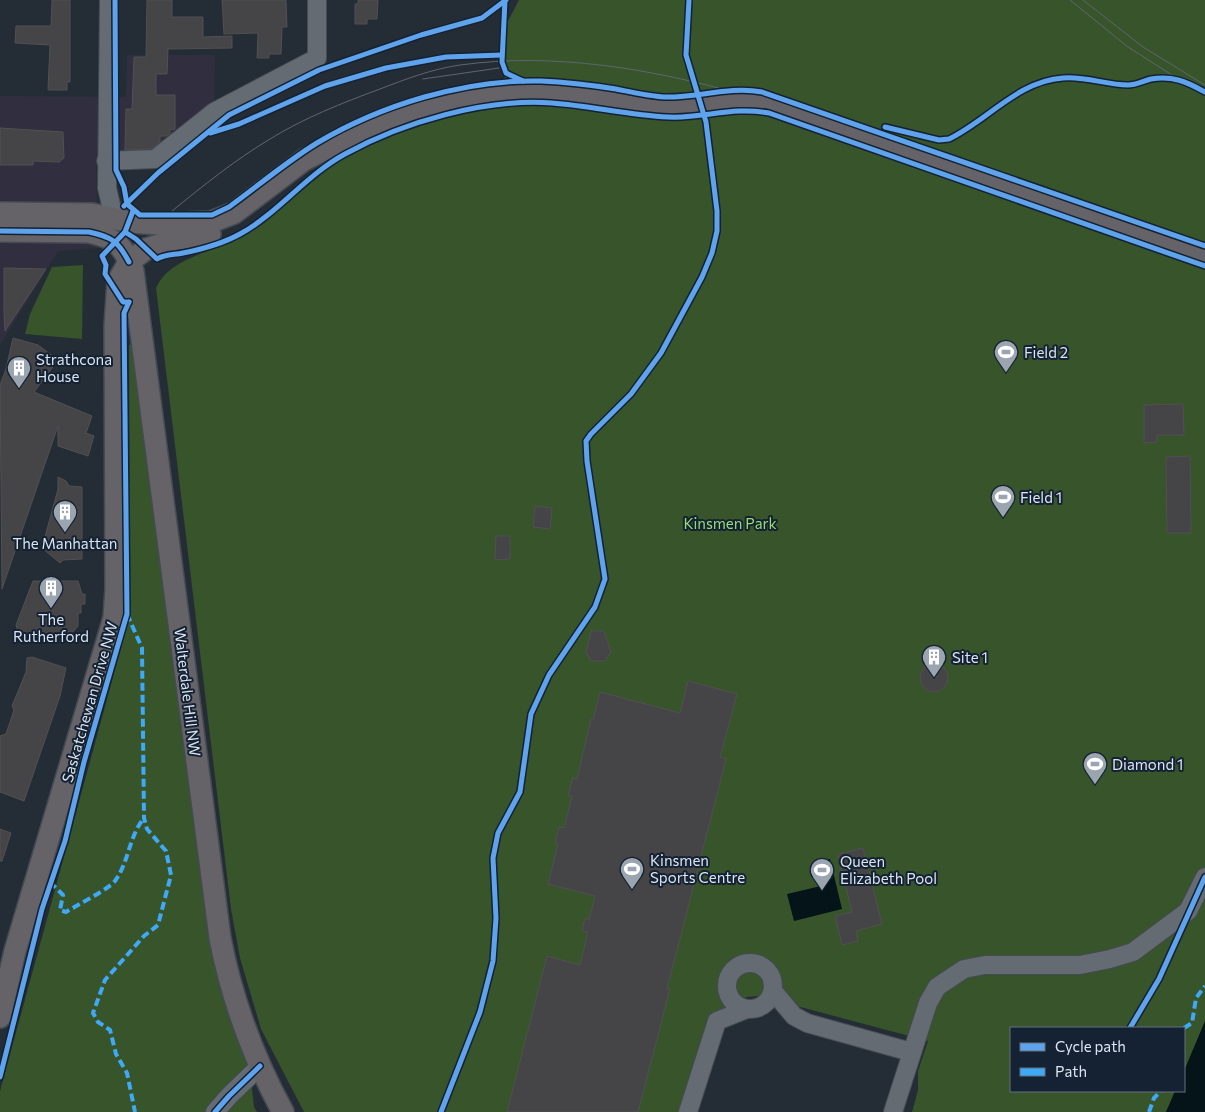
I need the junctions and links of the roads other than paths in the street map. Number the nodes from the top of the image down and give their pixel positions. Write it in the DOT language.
graph roads {
  1 [pos="109,0"];
  2 [pos="317,0"];
  3 [pos="320,151"];
  4 [pos="106,161"];
  5 [pos="0,213"];
  6 [pos="114,218"];
  7 [pos="0,231"];
  8 [pos="1205,256"];
  9 [pos="129,262"];
  10 [pos="1205,877"];
  11 [pos="5,969"];
  12 [pos="727,983"];
  13 [pos="773,991"];
  14 [pos="747,1009"];
  15 [pos="0,1017"];
  16 [pos="720,1020"];
  17 [pos="911,1052"];
  18 [pos="260,1066"];
  19 [pos="215,1112"];
  20 [pos="283,1112"];
  21 [pos="688,1112"];
  22 [pos="893,1112"];
  1 -- 4 [label="street"];
  2 -- 4 [label="street"];
  3 -- 6 [label="main road"];
  3 -- 8 [label="main road"];
  3 -- 9 [label="main road"];
  4 -- 6 [label="street"];
  5 -- 6 [label="main road"];
  7 -- 9 [label="main road, Walterdale Hill NW"];
  9 -- 11 [label="main road, Saskatchewan Drive NW"];
  9 -- 18 [label="main road, Walterdale Hill NW"];
  10 -- 17 [label="street"];
  11 -- 15 [label="main road, Saskatchewan Drive NW"];
  12 -- 13 [label="street"];
  12 -- 14 [label="street"];
  12 -- 16 [label="street"];
  13 -- 14 [label="street"];
  13 -- 17 [label="street"];
  14 -- 16 [label="street"];
  16 -- 21 [label="street"];
  17 -- 22 [label="street"];
  18 -- 19 [label="street"];
  18 -- 20 [label="main road, Walterdale Hill NW"];
}
